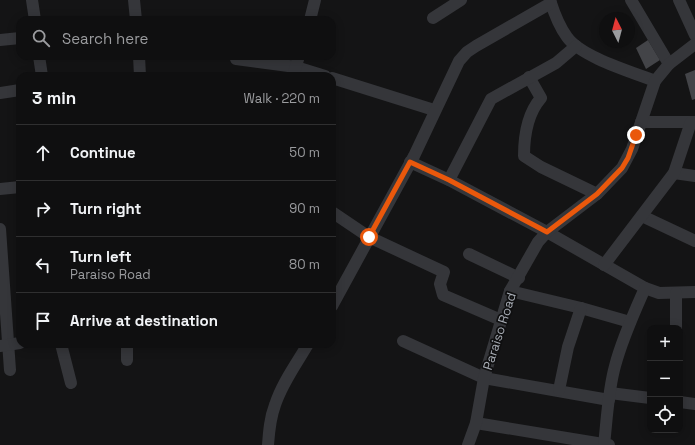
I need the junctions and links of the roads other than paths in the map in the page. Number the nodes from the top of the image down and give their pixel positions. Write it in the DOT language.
graph roads {
  1 [pos="32,0"];
  2 [pos="134,0"];
  3 [pos="315,0"];
  4 [pos="461,0"];
  5 [pos="631,0"];
  6 [pos="679,0"];
  7 [pos="551,2"];
  8 [pos="34,16"];
  9 [pos="136,16"];
  10 [pos="311,16"];
  11 [pos="433,18"];
  12 [pos="695,35"];
  13 [pos="16,38"];
  14 [pos="0,40"];
  15 [pos="695,44"];
  16 [pos="576,46"];
  17 [pos="40,60"];
  18 [pos="139,60"];
  19 [pos="245,60"];
  20 [pos="670,64"];
  21 [pos="296,66"];
  22 [pos="41,72"];
  23 [pos="140,72"];
  24 [pos="313,72"];
  25 [pos="529,78"];
  26 [pos="336,79"];
  27 [pos="655,81"];
  28 [pos="16,90"];
  29 [pos="0,92"];
  30 [pos="434,110"];
  31 [pos="641,122"];
  32 [pos="693,122"];
  33 [pos="410,162"];
  34 [pos="674,173"];
  35 [pos="695,176"];
  36 [pos="449,180"];
  37 [pos="16,188"];
  38 [pos="0,189"];
  39 [pos="597,194"];
  40 [pos="336,216"];
  41 [pos="642,216"];
  42 [pos="0,229"];
  43 [pos="547,232"];
  44 [pos="369,237"];
  45 [pos="695,241"];
  46 [pos="469,254"];
  47 [pos="604,265"];
  48 [pos="518,278"];
  49 [pos="645,288"];
  50 [pos="510,291"];
  51 [pos="695,292"];
  52 [pos="676,293"];
  53 [pos="336,301"];
  54 [pos="581,308"];
  55 [pos="501,320"];
  56 [pos="630,322"];
  57 [pos="676,325"];
  58 [pos="403,341"];
  59 [pos="10,345"];
  60 [pos="62,348"];
  61 [pos="127,348"];
  62 [pos="306,348"];
  63 [pos="126,360"];
  64 [pos="10,370"];
  65 [pos="484,378"];
  66 [pos="71,383"];
  67 [pos="558,390"];
  68 [pos="610,397"];
  69 [pos="647,398"];
  70 [pos="683,402"];
  71 [pos="695,404"];
  72 [pos="476,423"];
  73 [pos="268,445"];
  74 [pos="468,445"];
  75 [pos="604,445"];
  76 [pos="609,445"];
  1 -- 8 [label="street"];
  2 -- 9 [label="street"];
  3 -- 10 [label="street"];
  4 -- 11 [label="street"];
  5 -- 20 [label="street"];
  6 -- 12 [label="street"];
  7 -- 16 [label="street"];
  7 -- 30 [label="street"];
  13 -- 14 [label="street"];
  15 -- 20 [label="street, Paraiso Road"];
  16 -- 25 [label="street"];
  16 -- 27 [label="street"];
  17 -- 22 [label="street"];
  18 -- 23 [label="street"];
  19 -- 21 [label="street"];
  20 -- 27 [label="street, Paraiso Road"];
  21 -- 24 [label="street"];
  25 -- 36 [label="street"];
  25 -- 39 [label="street"];
  26 -- 30 [label="street"];
  27 -- 31 [label="street, Paraiso Road"];
  28 -- 29 [label="street"];
  30 -- 33 [label="street"];
  31 -- 32 [label="street"];
  31 -- 39 [label="street, Paraiso Road"];
  32 -- 34 [label="street"];
  33 -- 36 [label="street"];
  33 -- 44 [label="street"];
  34 -- 35 [label="street"];
  34 -- 41 [label="street"];
  36 -- 43 [label="street"];
  37 -- 38 [label="street"];
  39 -- 43 [label="street, Paraiso Road"];
  40 -- 44 [label="street"];
  41 -- 45 [label="street"];
  41 -- 47 [label="street"];
  42 -- 59 [label="street"];
  43 -- 47 [label="street"];
  43 -- 48 [label="street, Paraiso Road"];
  44 -- 53 [label="street"];
  44 -- 55 [label="street"];
  46 -- 48 [label="street"];
  47 -- 49 [label="street"];
  48 -- 50 [label="street, Paraiso Road"];
  49 -- 52 [label="street"];
  49 -- 56 [label="street"];
  50 -- 54 [label="street"];
  50 -- 55 [label="street, Paraiso Road"];
  51 -- 52 [label="street"];
  52 -- 57 [label="street"];
  54 -- 56 [label="street"];
  54 -- 67 [label="street"];
  55 -- 65 [label="street, Paraiso Road"];
  56 -- 68 [label="street"];
  58 -- 65 [label="street"];
  59 -- 64 [label="street"];
  60 -- 66 [label="street"];
  61 -- 63 [label="street"];
  62 -- 73 [label="street"];
  65 -- 67 [label="street"];
  65 -- 72 [label="street, Paraiso Road"];
  67 -- 68 [label="street"];
  68 -- 69 [label="street"];
  68 -- 75 [label="street"];
  70 -- 71 [label="street"];
  72 -- 74 [label="street, Paraiso Road"];
  72 -- 75 [label="street"];
  75 -- 76 [label="street"];
}
